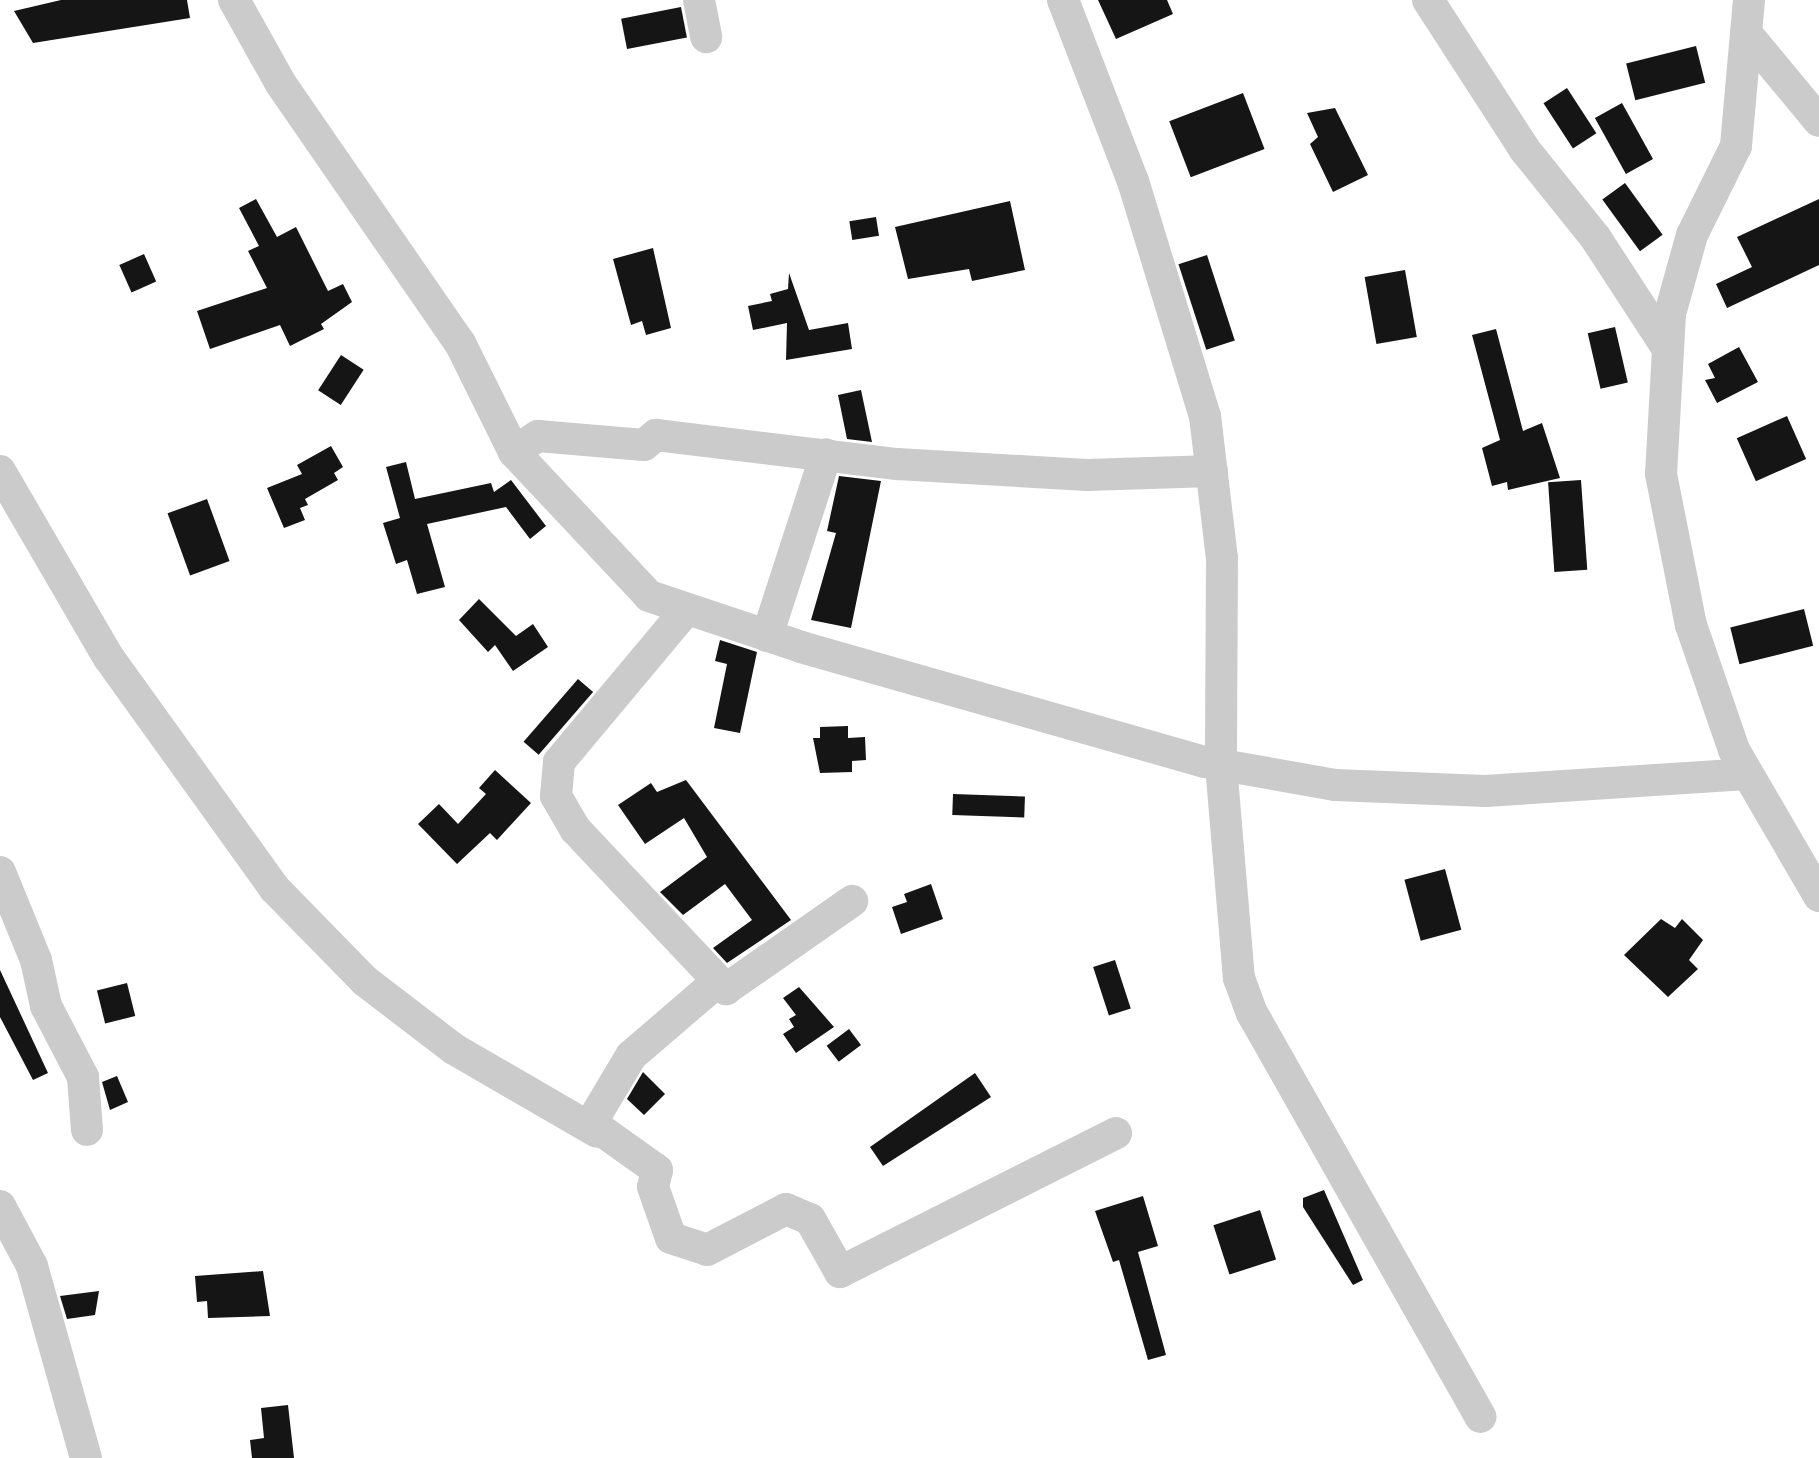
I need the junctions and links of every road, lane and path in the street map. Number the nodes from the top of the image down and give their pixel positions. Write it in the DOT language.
graph roads {
  1 [pos="234,0"];
  2 [pos="699,0"];
  3 [pos="1063,0"];
  4 [pos="1428,0"];
  5 [pos="1749,0"];
  6 [pos="1746,33"];
  7 [pos="706,37"];
  8 [pos="1819,121"];
  9 [pos="1666,346"];
  10 [pos="514,452"];
  11 [pos="826,454"];
  12 [pos="0,471"];
  13 [pos="1212,471"];
  14 [pos="686,610"];
  15 [pos="767,636"];
  16 [pos="1221,765"];
  17 [pos="1746,774"];
  18 [pos="0,872"];
  19 [pos="1819,896"];
  20 [pos="852,901"];
  21 [pos="717,982"];
  22 [pos="87,1130"];
  23 [pos="597,1132"];
  24 [pos="1116,1133"];
  25 [pos="1,1208"];
  26 [pos="1481,1417"];
  27 [pos="86,1458"];
  1 -- 10 [label="street"];
  2 -- 7 [label="street"];
  3 -- 13 [label="street"];
  4 -- 9 [label="street"];
  5 -- 6 [label="street"];
  6 -- 8 [label="street"];
  6 -- 9 [label="street"];
  9 -- 17 [label="street"];
  10 -- 11 [label="street"];
  10 -- 14 [label="street"];
  11 -- 13 [label="street"];
  11 -- 15 [label="street"];
  12 -- 23 [label="street"];
  13 -- 16 [label="street"];
  14 -- 15 [label="street"];
  14 -- 21 [label="street"];
  15 -- 16 [label="street"];
  16 -- 17 [label="street"];
  16 -- 26 [label="street"];
  17 -- 19 [label="street"];
  18 -- 22 [label="street"];
  20 -- 21 [label="street"];
  21 -- 23 [label="street"];
  23 -- 24 [label="street"];
  25 -- 27 [label="street"];
}
